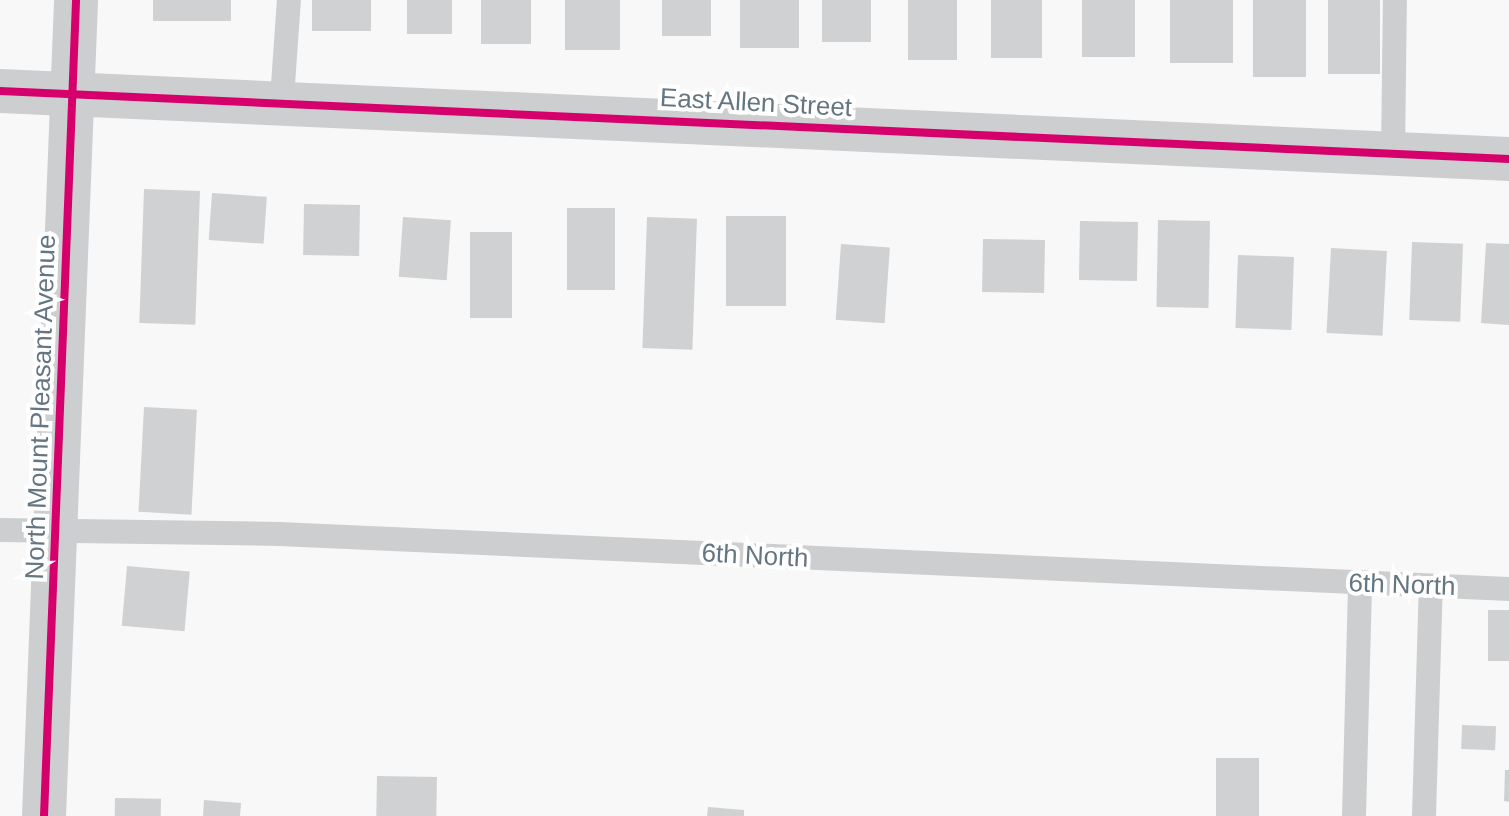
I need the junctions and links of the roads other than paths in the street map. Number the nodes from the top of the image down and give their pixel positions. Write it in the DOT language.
graph roads {
  1 [pos="76,0"];
  2 [pos="289,0"];
  3 [pos="1395,0"];
  4 [pos="0,91"];
  5 [pos="72,94"];
  6 [pos="282,99"];
  7 [pos="1393,155"];
  8 [pos="1509,159"];
  9 [pos="0,530"];
  10 [pos="57,531"];
  11 [pos="1360,585"];
  12 [pos="1431,586"];
  13 [pos="1509,589"];
  14 [pos="44,816"];
  15 [pos="1354,816"];
  16 [pos="1424,816"];
  1 -- 5 [label="street, North Mount Pleasant Avenue"];
  2 -- 6 [label="lane"];
  3 -- 7 [label="lane"];
  4 -- 5 [label="street, East Allen Street"];
  5 -- 6 [label="street, East Allen Street"];
  5 -- 10 [label="street, North Mount Pleasant Avenue"];
  6 -- 7 [label="street, East Allen Street"];
  7 -- 8 [label="street, East Allen Street"];
  9 -- 10 [label="lane, 6th North"];
  10 -- 11 [label="lane, 6th North"];
  10 -- 14 [label="street, North Mount Pleasant Avenue"];
  11 -- 12 [label="lane, 6th North"];
  11 -- 15 [label="lane"];
  12 -- 13 [label="lane, 6th North"];
  12 -- 16 [label="lane"];
}
